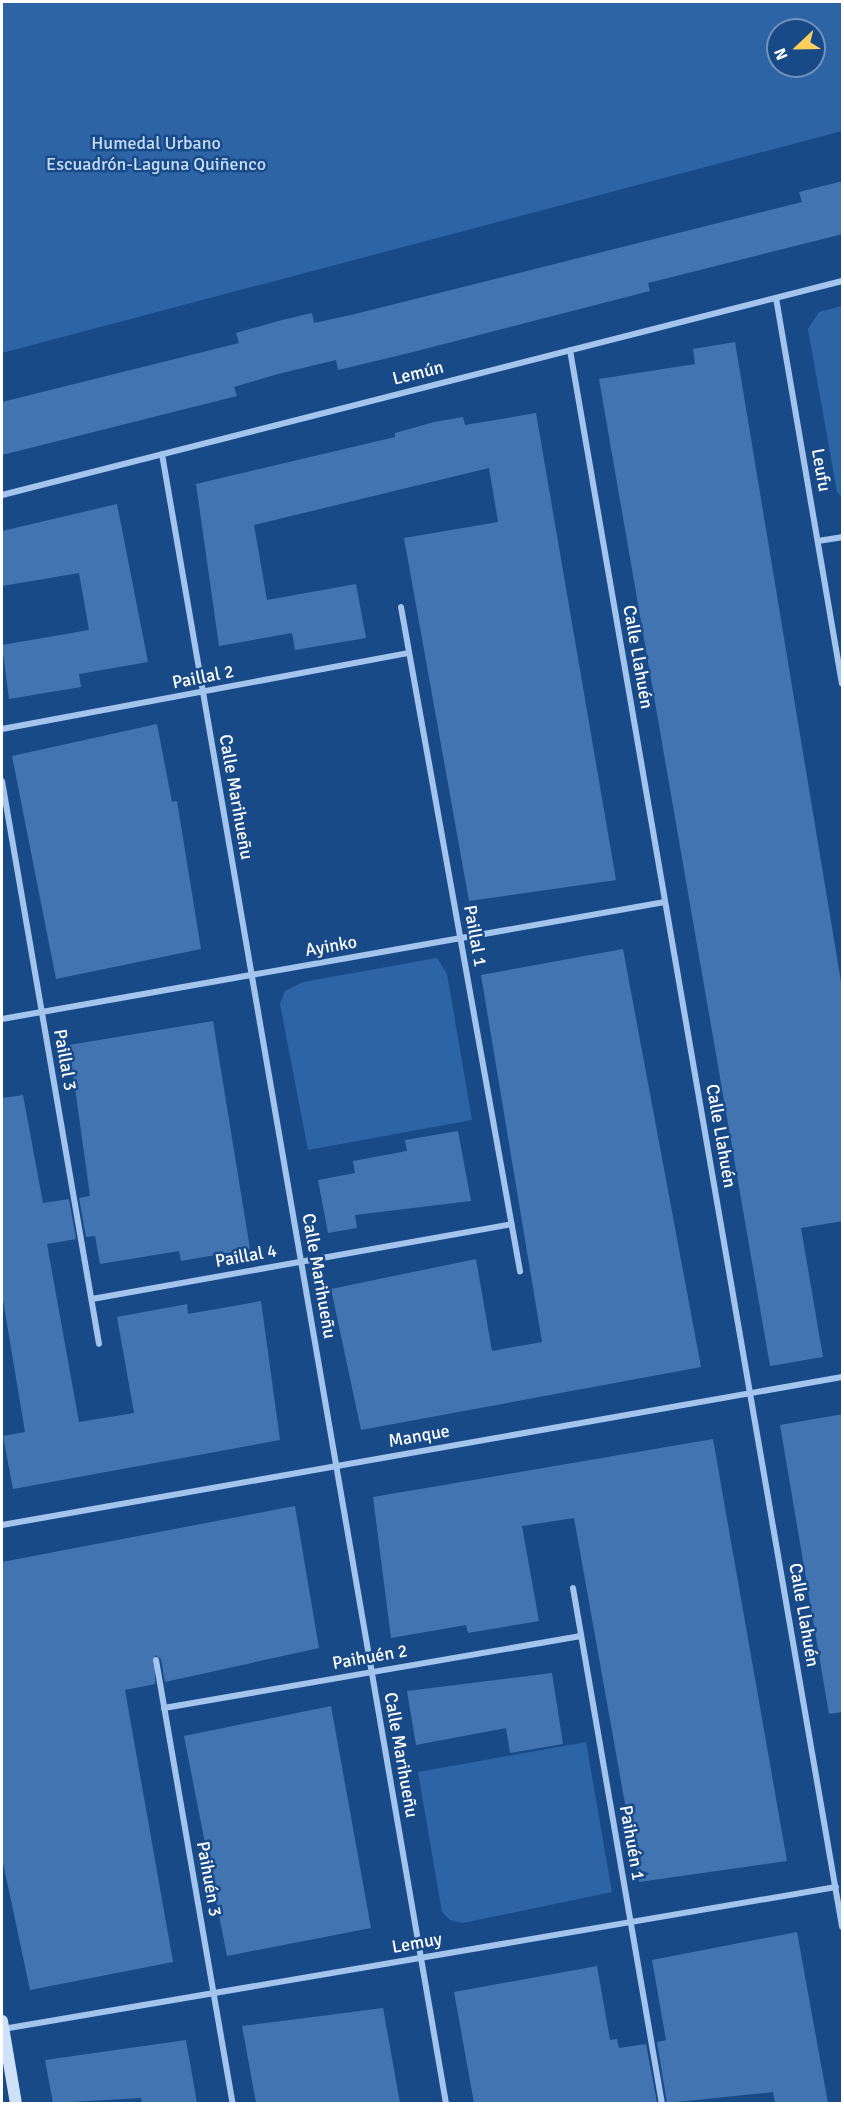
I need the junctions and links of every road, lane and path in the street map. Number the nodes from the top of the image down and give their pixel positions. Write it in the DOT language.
graph roads {
  1 [pos="843,281"];
  2 [pos="776,298"];
  3 [pos="570,350"];
  4 [pos="162,454"];
  5 [pos="2,495"];
  6 [pos="843,537"];
  7 [pos="818,541"];
  8 [pos="401,607"];
  9 [pos="410,653"];
  10 [pos="843,683"];
  11 [pos="203,692"];
  12 [pos="2,729"];
  13 [pos="2,781"];
  14 [pos="665,902"];
  15 [pos="460,938"];
  16 [pos="252,975"];
  17 [pos="42,1012"];
  18 [pos="2,1019"];
  19 [pos="511,1224"];
  20 [pos="301,1262"];
  21 [pos="520,1271"];
  22 [pos="92,1299"];
  23 [pos="99,1344"];
  24 [pos="843,1377"];
  25 [pos="750,1394"];
  26 [pos="336,1466"];
  27 [pos="2,1525"];
  28 [pos="573,1588"];
  29 [pos="581,1636"];
  30 [pos="156,1660"];
  31 [pos="372,1672"];
  32 [pos="164,1708"];
  33 [pos="836,1887"];
  34 [pos="630,1923"];
  35 [pos="843,1927"];
  36 [pos="421,1958"];
  37 [pos="214,1993"];
  38 [pos="2,2025"];
  39 [pos="16,2103"];
  40 [pos="233,2103"];
  41 [pos="446,2103"];
  42 [pos="662,2103"];
  1 -- 2 [label="street, Lemún"];
  2 -- 3 [label="street, Lemún"];
  2 -- 7 [label="street, Leufu"];
  3 -- 4 [label="street, Lemún"];
  3 -- 14 [label="street, Calle Llahuén"];
  4 -- 5 [label="street, Lemún"];
  4 -- 11 [label="street, Calle Marihueñu"];
  6 -- 7 [label="street"];
  7 -- 10 [label="street, Leufu"];
  8 -- 9 [label="street, Paillal 1"];
  9 -- 11 [label="street, Paillal 2"];
  9 -- 15 [label="street, Paillal 1"];
  11 -- 12 [label="street, Paillal 2"];
  11 -- 16 [label="street, Calle Marihueñu"];
  13 -- 17 [label="street, Paillal 3"];
  14 -- 15 [label="street, Ayinko"];
  14 -- 25 [label="street, Calle Llahuén"];
  15 -- 16 [label="street, Ayinko"];
  15 -- 19 [label="street, Paillal 1"];
  16 -- 17 [label="street, Ayinko"];
  16 -- 20 [label="street, Calle Marihueñu"];
  17 -- 18 [label="street, Ayinko"];
  17 -- 22 [label="street, Paillal 3"];
  19 -- 20 [label="street, Paillal 4"];
  19 -- 21 [label="street, Paillal 1"];
  20 -- 22 [label="street, Paillal 4"];
  20 -- 26 [label="street, Calle Marihueñu"];
  22 -- 23 [label="street, Paillal 3"];
  24 -- 25 [label="street, Manque"];
  25 -- 26 [label="street, Manque"];
  25 -- 33 [label="street, Calle Llahuén"];
  26 -- 27 [label="street, Manque"];
  26 -- 31 [label="street, Calle Marihueñu"];
  28 -- 29 [label="street, Paihuén 1"];
  29 -- 31 [label="street, Paihuén 2"];
  29 -- 34 [label="street, Paihuén 1"];
  30 -- 32 [label="street, Paihuén 3"];
  31 -- 32 [label="street, Paihuén 2"];
  31 -- 36 [label="street, Calle Marihueñu"];
  32 -- 37 [label="street, Paihuén 3"];
  33 -- 34 [label="street, Lemuy"];
  33 -- 35 [label="street, Calle Llahuén"];
  34 -- 36 [label="street, Lemuy"];
  34 -- 42 [label="street, Paihuén 1"];
  36 -- 37 [label="street, Lemuy"];
  36 -- 41 [label="street, Calle Marihueñu"];
  37 -- 38 [label="street, Lemuy"];
  37 -- 40 [label="street, Paihuén 3"];
  38 -- 39 [label="street"];
}
